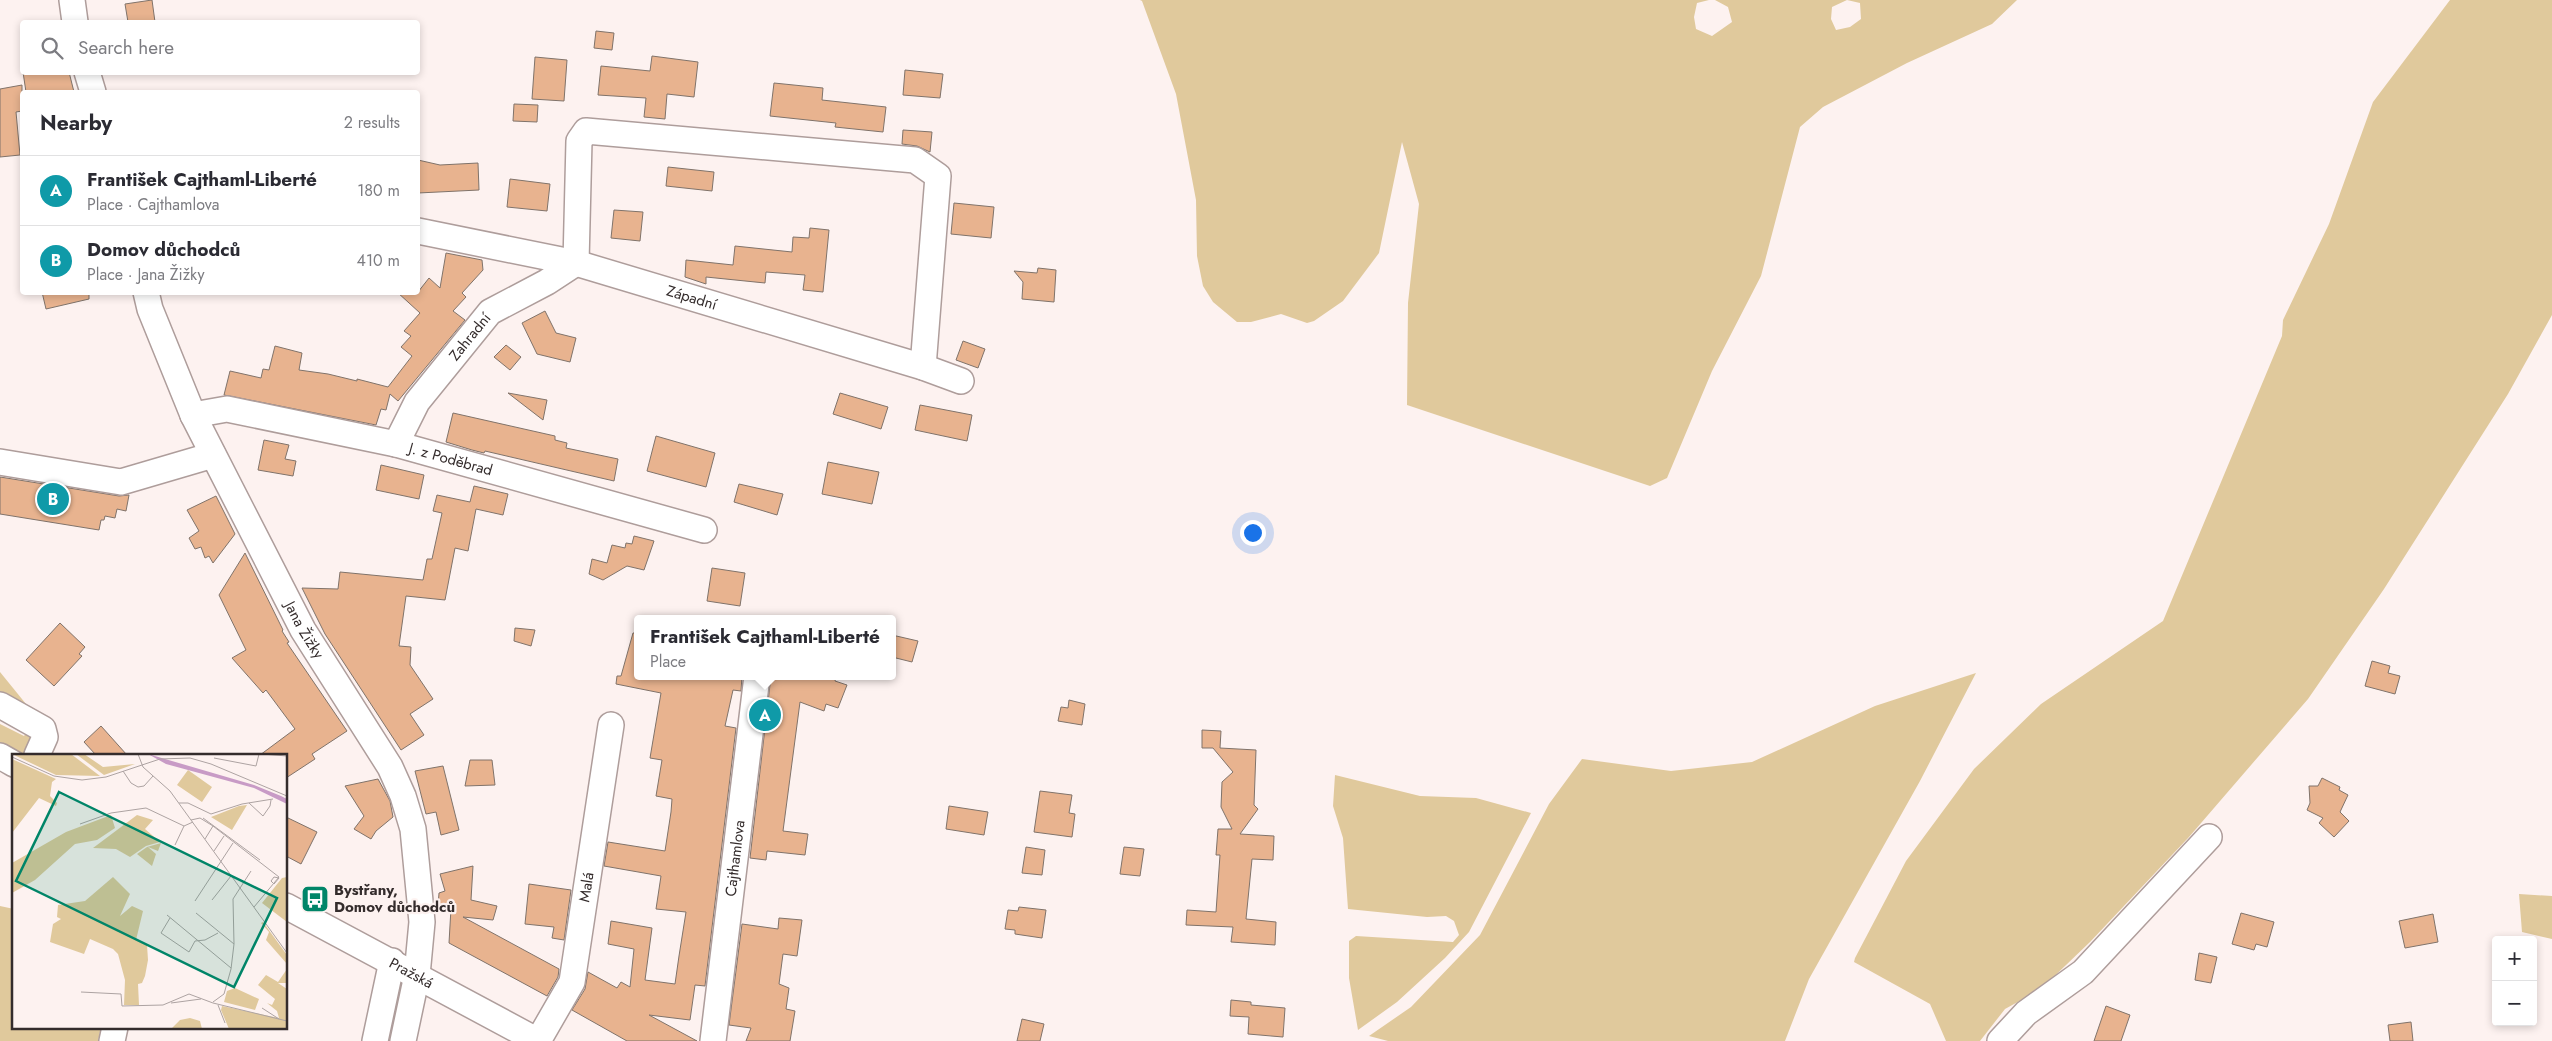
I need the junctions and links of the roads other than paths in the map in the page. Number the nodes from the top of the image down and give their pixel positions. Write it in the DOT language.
graph roads {
  1 [pos="72,0"];
  2 [pos="75,20"];
  3 [pos="88,75"];
  4 [pos="92,90"];
  5 [pos="420,231"];
  6 [pos="576,263"];
  7 [pos="147,295"];
  8 [pos="923,367"];
  9 [pos="961,381"];
  10 [pos="193,415"];
  11 [pos="396,444"];
  12 [pos="213,455"];
  13 [pos="0,462"];
  14 [pos="704,530"];
  15 [pos="757,680"];
  16 [pos="0,705"];
  17 [pos="611,725"];
  18 [pos="37,754"];
  19 [pos="0,756"];
  20 [pos="12,763"];
  21 [pos="2209,837"];
  22 [pos="288,907"];
  23 [pos="392,961"];
  24 [pos="417,975"];
  25 [pos="115,1028"];
  26 [pos="112,1041"];
  27 [pos="374,1041"];
  28 [pos="403,1041"];
  29 [pos="538,1041"];
  30 [pos="713,1041"];
  31 [pos="2000,1041"];
  1 -- 2 [label="street"];
  3 -- 4 [label="street"];
  5 -- 6 [label="street, Západní"];
  6 -- 8 [label="street, Západní"];
  6 -- 8 [label="street"];
  6 -- 11 [label="street, Zahradní"];
  7 -- 10 [label="street, Jana Žižky"];
  8 -- 9 [label="street, Západní"];
  10 -- 11 [label="street, J. z Poděbrad"];
  10 -- 12 [label="street, Jana Žižky"];
  11 -- 14 [label="street, J. z Poděbrad"];
  12 -- 13 [label="street"];
  12 -- 24 [label="street, Jana Žižky"];
  15 -- 30 [label="street, Cajthamlova"];
  16 -- 18 [label="street"];
  17 -- 29 [label="street, Malá"];
  19 -- 20 [label="street"];
  21 -- 31 [label="street"];
  22 -- 23 [label="street, Pražská"];
  23 -- 24 [label="street, Pražská"];
  23 -- 27 [label="street"];
  24 -- 28 [label="street, Jana Žižky"];
  24 -- 29 [label="street, Pražská"];
  25 -- 26 [label="street"];
}
